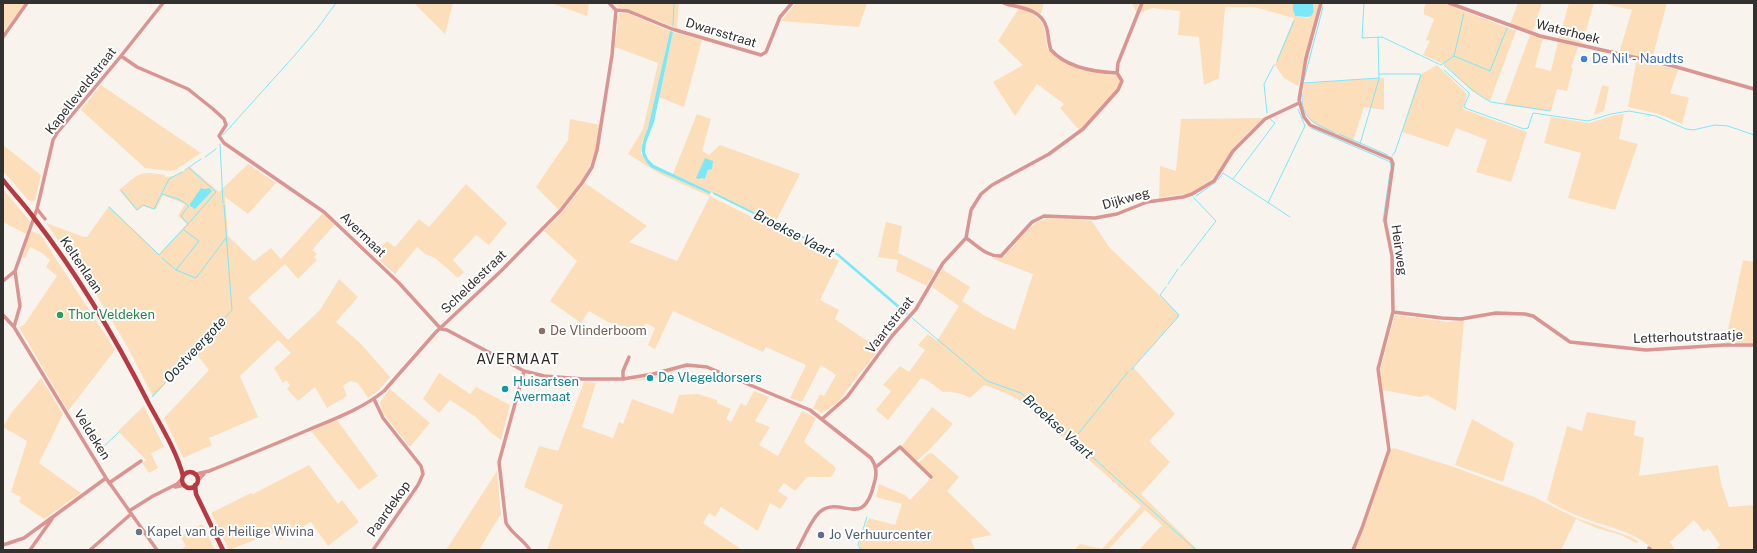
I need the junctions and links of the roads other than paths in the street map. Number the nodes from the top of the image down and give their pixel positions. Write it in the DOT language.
graph roads {
  1 [pos="27,3"];
  2 [pos="163,3"];
  3 [pos="609,3"];
  4 [pos="792,3"];
  5 [pos="1004,3"];
  6 [pos="1142,3"];
  7 [pos="1321,3"];
  8 [pos="1449,3"];
  9 [pos="1015,4"];
  10 [pos="616,10"];
  11 [pos="3,37"];
  12 [pos="121,56"];
  13 [pos="1117,73"];
  14 [pos="1754,89"];
  15 [pos="1299,103"];
  16 [pos="3,180"];
  17 [pos="37,209"];
  18 [pos="34,217"];
  19 [pos="45,218"];
  20 [pos="966,238"];
  21 [pos="15,271"];
  22 [pos="3,281"];
  23 [pos="1393,312"];
  24 [pos="3,315"];
  25 [pos="14,327"];
  26 [pos="441,329"];
  27 [pos="1754,345"];
  28 [pos="629,357"];
  29 [pos="524,371"];
  30 [pos="623,379"];
  31 [pos="374,399"];
  32 [pos="822,418"];
  33 [pos="174,454"];
  34 [pos="141,461"];
  35 [pos="876,467"];
  36 [pos="190,472"];
  37 [pos="209,472"];
  38 [pos="196,474"];
  39 [pos="931,477"];
  40 [pos="106,478"];
  41 [pos="183,478"];
  42 [pos="198,480"];
  43 [pos="109,483"];
  44 [pos="186,486"];
  45 [pos="195,486"];
  46 [pos="171,488"];
  47 [pos="200,503"];
  48 [pos="130,513"];
  49 [pos="54,516"];
  50 [pos="3,545"];
  51 [pos="30,550"];
  52 [pos="90,550"];
  53 [pos="156,550"];
  54 [pos="223,550"];
  55 [pos="373,550"];
  56 [pos="530,550"];
  57 [pos="797,550"];
  58 [pos="1353,550"];
  1 -- 11 [label="street"];
  2 -- 12 [label="street, Kapelleveldstraat"];
  3 -- 10 [label="street"];
  4 -- 10 [label="street, Dwarsstraat"];
  5 -- 9 [label="street"];
  6 -- 13 [label="street"];
  7 -- 15 [label="street, Heirweg"];
  8 -- 14 [label="street, Waterhoek"];
  9 -- 13 [label="street"];
  10 -- 26 [label="street, Scheldestraat"];
  12 -- 17 [label="street, Kapelleveldstraat"];
  12 -- 26 [label="street, Avermaat"];
  13 -- 20 [label="street"];
  15 -- 20 [label="street, Dijkweg"];
  15 -- 23 [label="street, Heirweg"];
  16 -- 18 [label="main road, Keltenlaan"];
  17 -- 18 [label="street, Kapelleveldstraat"];
  17 -- 19 [label="street"];
  18 -- 21 [label="street, Kapelleveldstraat"];
  18 -- 33 [label="main road, Keltenlaan"];
  20 -- 32 [label="street, Vaartstraat"];
  21 -- 22 [label="street"];
  21 -- 25 [label="street"];
  23 -- 27 [label="street, Letterhoutstraatje"];
  23 -- 58 [label="street, Heirweg"];
  24 -- 25 [label="street, Veldeken"];
  25 -- 40 [label="street, Veldeken"];
  26 -- 29 [label="street, Avermaat"];
  26 -- 31 [label="street, Scheldestraat"];
  28 -- 30 [label="street"];
  29 -- 30 [label="street, Avermaat"];
  29 -- 56 [label="street"];
  30 -- 32 [label="street, Avermaat"];
  31 -- 37 [label="street, Scheldestraat"];
  31 -- 55 [label="street, Paardekop"];
  32 -- 35 [label="street, Avermaat"];
  33 -- 36 [label="main road, Keltenlaan"];
  33 -- 41 [label="main road, Keltenlaan"];
  34 -- 43 [label="street"];
  35 -- 39 [label="street"];
  35 -- 57 [label="street"];
  36 -- 38 [label="main road, Keltenlaan"];
  36 -- 41 [label="main road"];
  37 -- 38 [label="street, Scheldestraat"];
  37 -- 42 [label="street, Scheldestraat"];
  38 -- 42 [label="main road"];
  40 -- 43 [label="street, Veldeken"];
  40 -- 49 [label="street"];
  41 -- 44 [label="main road, Keltenlaan"];
  41 -- 46 [label="street"];
  42 -- 45 [label="main road"];
  43 -- 48 [label="street, Veldeken"];
  44 -- 45 [label="main road"];
  44 -- 46 [label="street"];
  44 -- 47 [label="main road, Keltenlaan"];
  45 -- 47 [label="main road, Keltenlaan"];
  46 -- 48 [label="street"];
  47 -- 54 [label="main road, Keltenlaan"];
  48 -- 52 [label="street"];
  48 -- 53 [label="street, Veldeken"];
  49 -- 50 [label="street"];
  49 -- 51 [label="street"];
}
